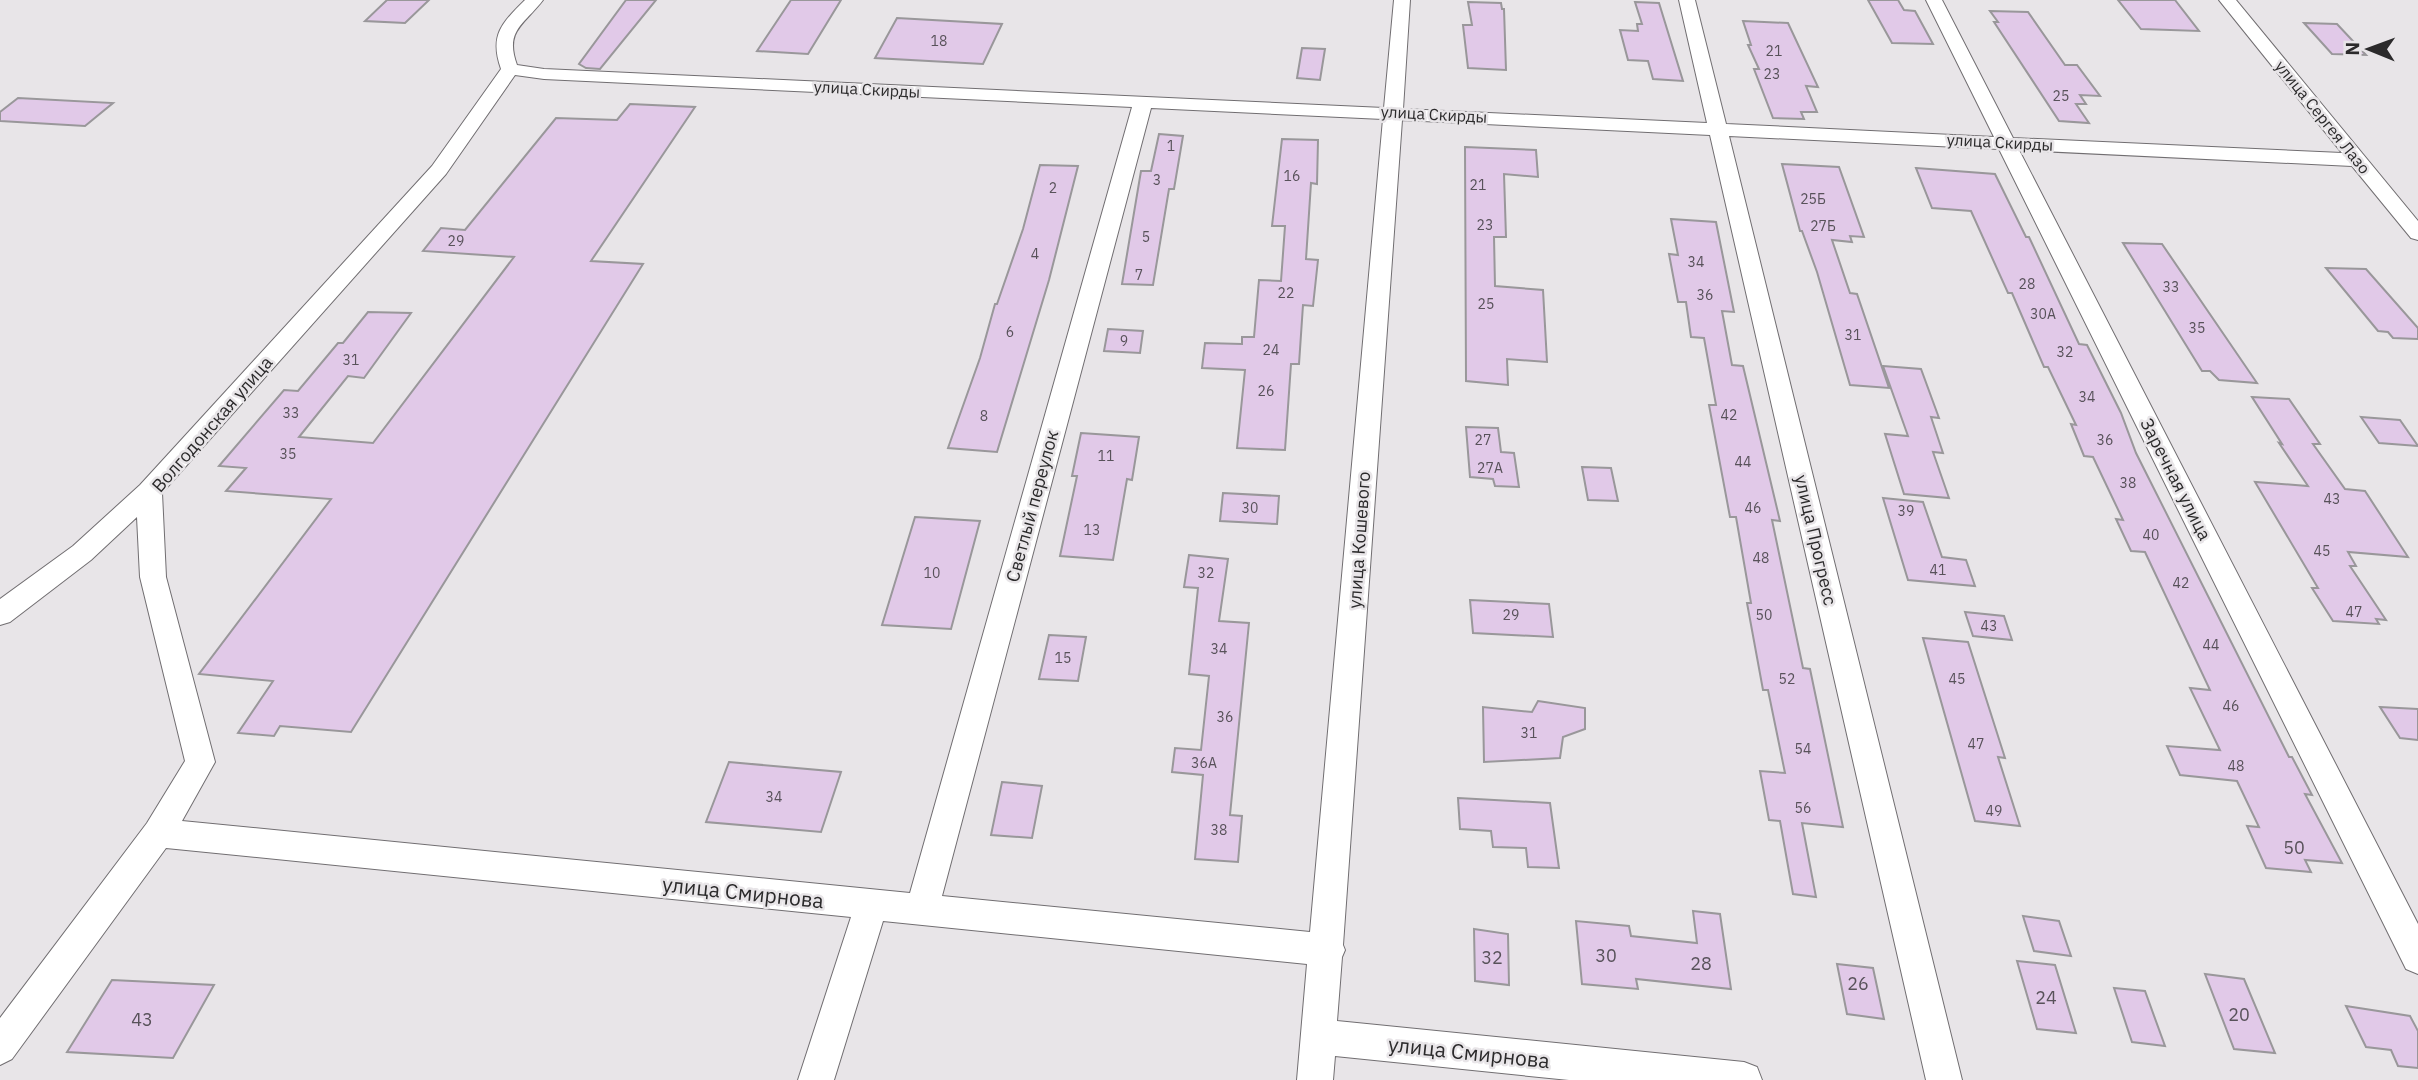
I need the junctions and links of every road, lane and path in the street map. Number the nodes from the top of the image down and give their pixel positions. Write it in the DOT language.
graph roads {
  1 [pos="535,0"];
  2 [pos="1402,0"];
  3 [pos="1687,0"];
  4 [pos="1934,0"];
  5 [pos="2227,0"];
  6 [pos="510,69"];
  7 [pos="1143,102"];
  8 [pos="1391,112"];
  9 [pos="1718,128"];
  10 [pos="2006,143"];
  11 [pos="2358,160"];
  12 [pos="2418,234"];
  13 [pos="149,491"];
  14 [pos="0,614"];
  15 [pos="158,833"];
  16 [pos="872,905"];
  17 [pos="922,910"];
  18 [pos="1328,950"];
  19 [pos="2418,958"];
  20 [pos="1319,1037"];
  21 [pos="0,1047"];
  22 [pos="816,1080"];
  23 [pos="1315,1080"];
  24 [pos="1744,1080"];
  25 [pos="1944,1080"];
  1 -- 6 [label="street"];
  2 -- 8 [label="street, улица Кошевого"];
  3 -- 9 [label="street, улица Прогресс"];
  4 -- 10 [label="street, Заречная улица"];
  5 -- 11 [label="street, улица Сергея Лазо"];
  6 -- 7 [label="street, улица Скирды"];
  6 -- 13 [label="street, Волгодонская улица"];
  7 -- 8 [label="street, улица Скирды"];
  7 -- 17 [label="street, Светлый переулок"];
  8 -- 9 [label="street, улица Скирды"];
  8 -- 18 [label="street, улица Кошевого"];
  9 -- 10 [label="street, улица Скирды"];
  9 -- 25 [label="street, улица Прогресс"];
  10 -- 11 [label="street, улица Скирды"];
  10 -- 19 [label="street, Заречная улица"];
  11 -- 12 [label="street, улица Сергея Лазо"];
  13 -- 14 [label="street"];
  13 -- 15 [label="street, Волгодонская улица"];
  15 -- 16 [label="street, улица Смирнова"];
  15 -- 21 [label="street, Волгодонская улица"];
  16 -- 17 [label="street, улица Смирнова"];
  16 -- 22 [label="street"];
  17 -- 18 [label="street, улица Смирнова"];
  18 -- 20 [label="street, улица Кошевого"];
  20 -- 23 [label="street, улица Кошевого"];
  20 -- 24 [label="street, улица Смирнова"];
}
